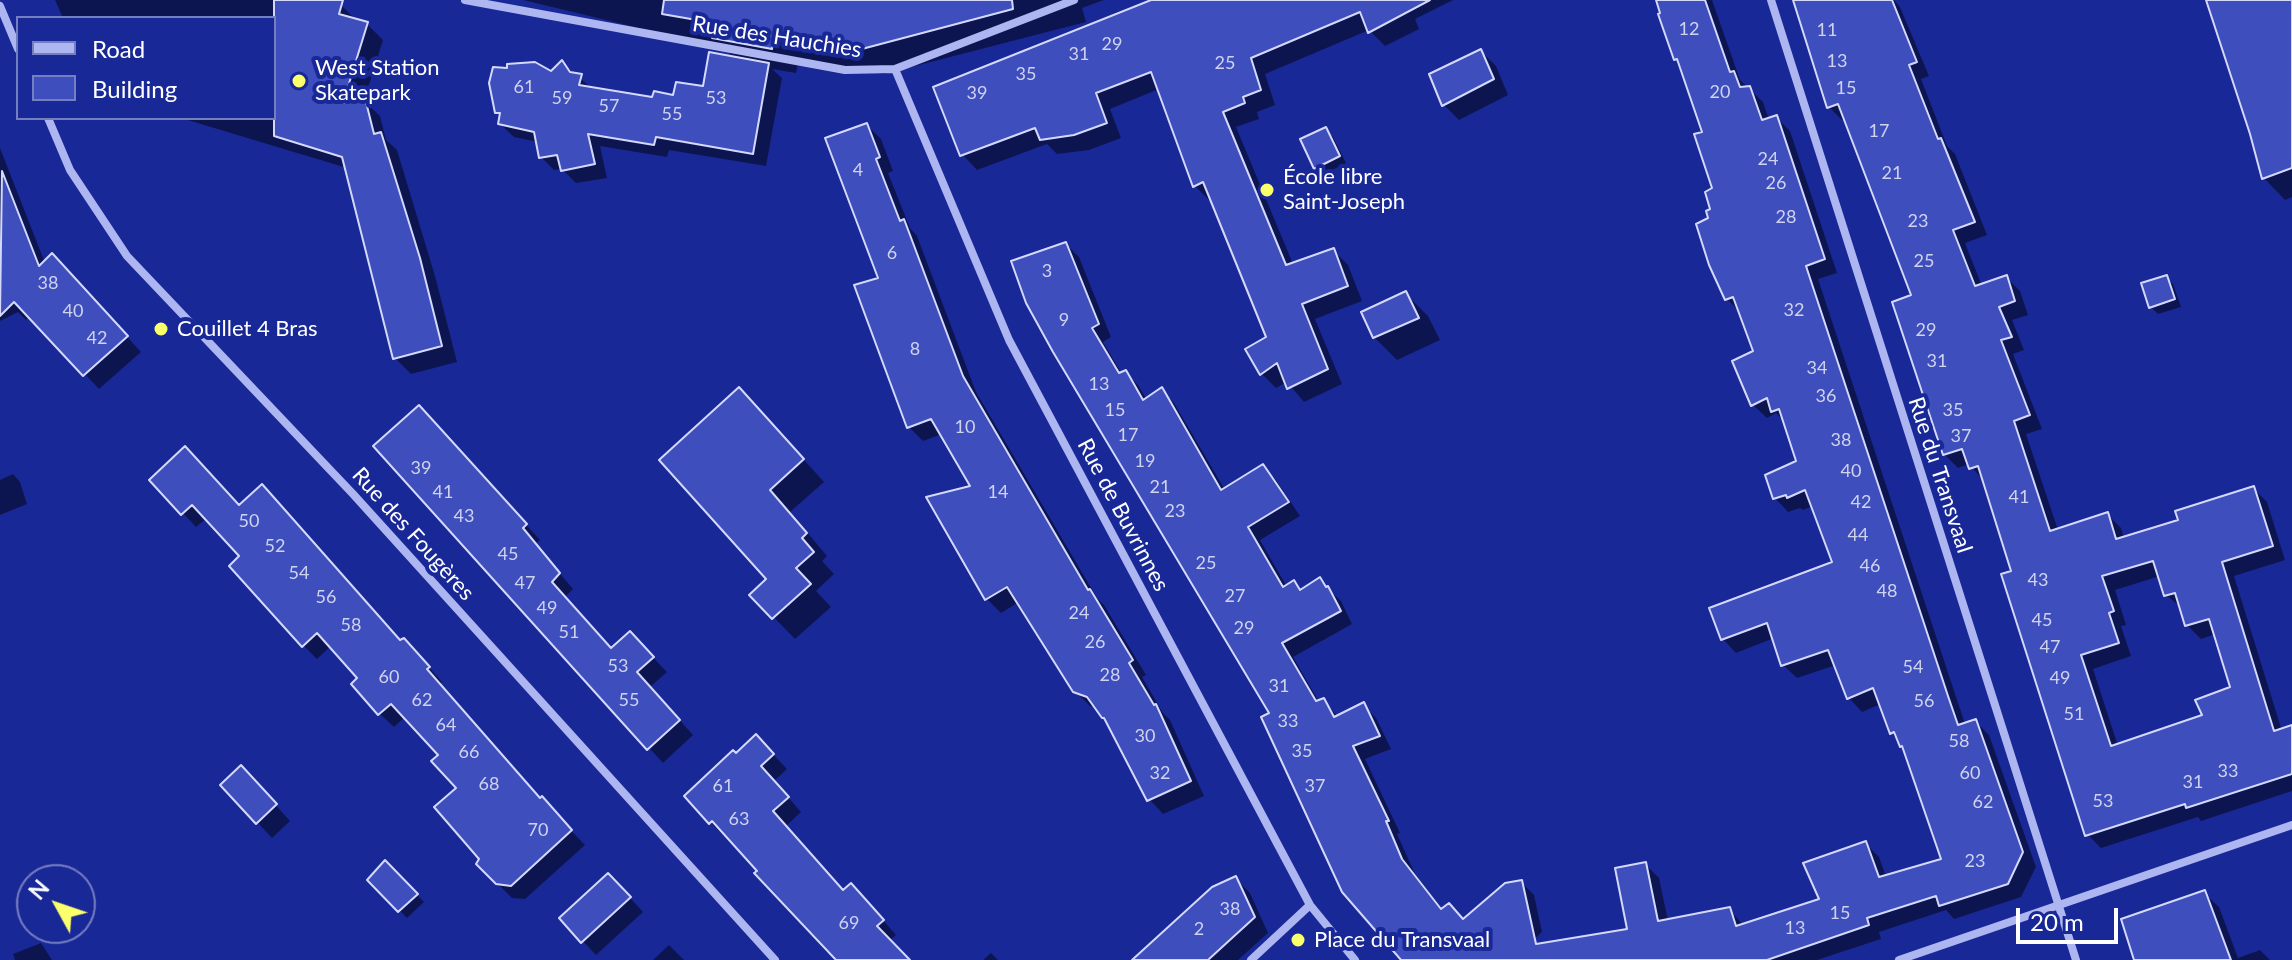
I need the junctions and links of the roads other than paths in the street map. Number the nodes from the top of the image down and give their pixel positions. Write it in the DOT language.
graph roads {
  1 [pos="465,0"];
  2 [pos="1074,0"];
  3 [pos="1771,0"];
  4 [pos="0,6"];
  5 [pos="16,44"];
  6 [pos="895,69"];
  7 [pos="49,120"];
  8 [pos="2292,825"];
  9 [pos="2058,904"];
  10 [pos="1310,905"];
  11 [pos="775,960"];
  12 [pos="1251,960"];
  13 [pos="1355,960"];
  14 [pos="1899,960"];
  15 [pos="2076,960"];
  1 -- 6 [label="street, Rue des Hauchies"];
  2 -- 6 [label="street, Rue des Hauchies"];
  3 -- 9 [label="street, Rue du Transvaal"];
  4 -- 5 [label="street"];
  6 -- 10 [label="street, Rue de Buvrinnes"];
  7 -- 11 [label="street, Rue des Fougères"];
  8 -- 9 [label="street"];
  9 -- 14 [label="street"];
  9 -- 15 [label="street, Rue du Transvaal"];
  10 -- 12 [label="street"];
  10 -- 13 [label="street, Rue de Buvrinnes"];
}
